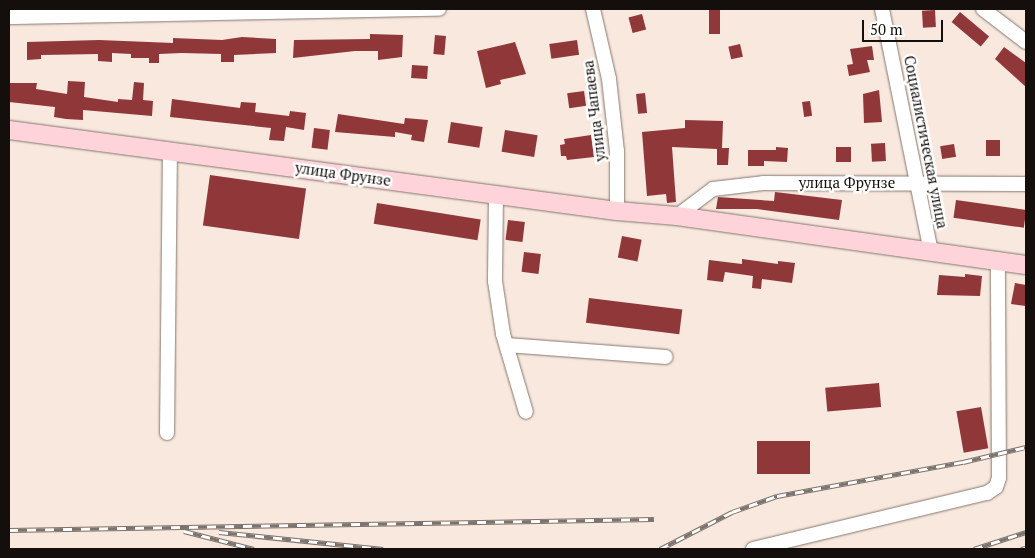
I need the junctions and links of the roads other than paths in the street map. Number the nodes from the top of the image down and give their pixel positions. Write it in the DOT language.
graph roads {
  1 [pos="439,9"];
  2 [pos="593,9"];
  3 [pos="882,9"];
  4 [pos="983,9"];
  5 [pos="9,17"];
  6 [pos="1026,42"];
  7 [pos="9,130"];
  8 [pos="170,151"];
  9 [pos="917,182"];
  10 [pos="1026,184"];
  11 [pos="496,195"];
  12 [pos="617,211"];
  13 [pos="677,216"];
  14 [pos="931,252"];
  15 [pos="998,261"];
  16 [pos="1026,265"];
  17 [pos="507,345"];
  18 [pos="666,357"];
  19 [pos="526,412"];
  20 [pos="167,433"];
  21 [pos="753,549"];
  1 -- 5 [label="street"];
  2 -- 12 [label="street, улица Чапаева"];
  3 -- 9 [label="street, Социалистическая улица"];
  4 -- 6 [label="street"];
  7 -- 8 [label="main road, улица Фрунзе"];
  8 -- 11 [label="main road, улица Фрунзе"];
  8 -- 20 [label="street"];
  9 -- 10 [label="street, улица Фрунзе"];
  9 -- 13 [label="street, улица Фрунзе"];
  9 -- 14 [label="street, Социалистическая улица"];
  11 -- 12 [label="main road, улица Фрунзе"];
  11 -- 17 [label="street"];
  12 -- 13 [label="main road, улица Фрунзе"];
  13 -- 14 [label="main road, улица Фрунзе"];
  14 -- 15 [label="main road, улица Фрунзе"];
  15 -- 16 [label="main road, улица Фрунзе"];
  15 -- 21 [label="street"];
  17 -- 18 [label="street"];
  17 -- 19 [label="street"];
}
